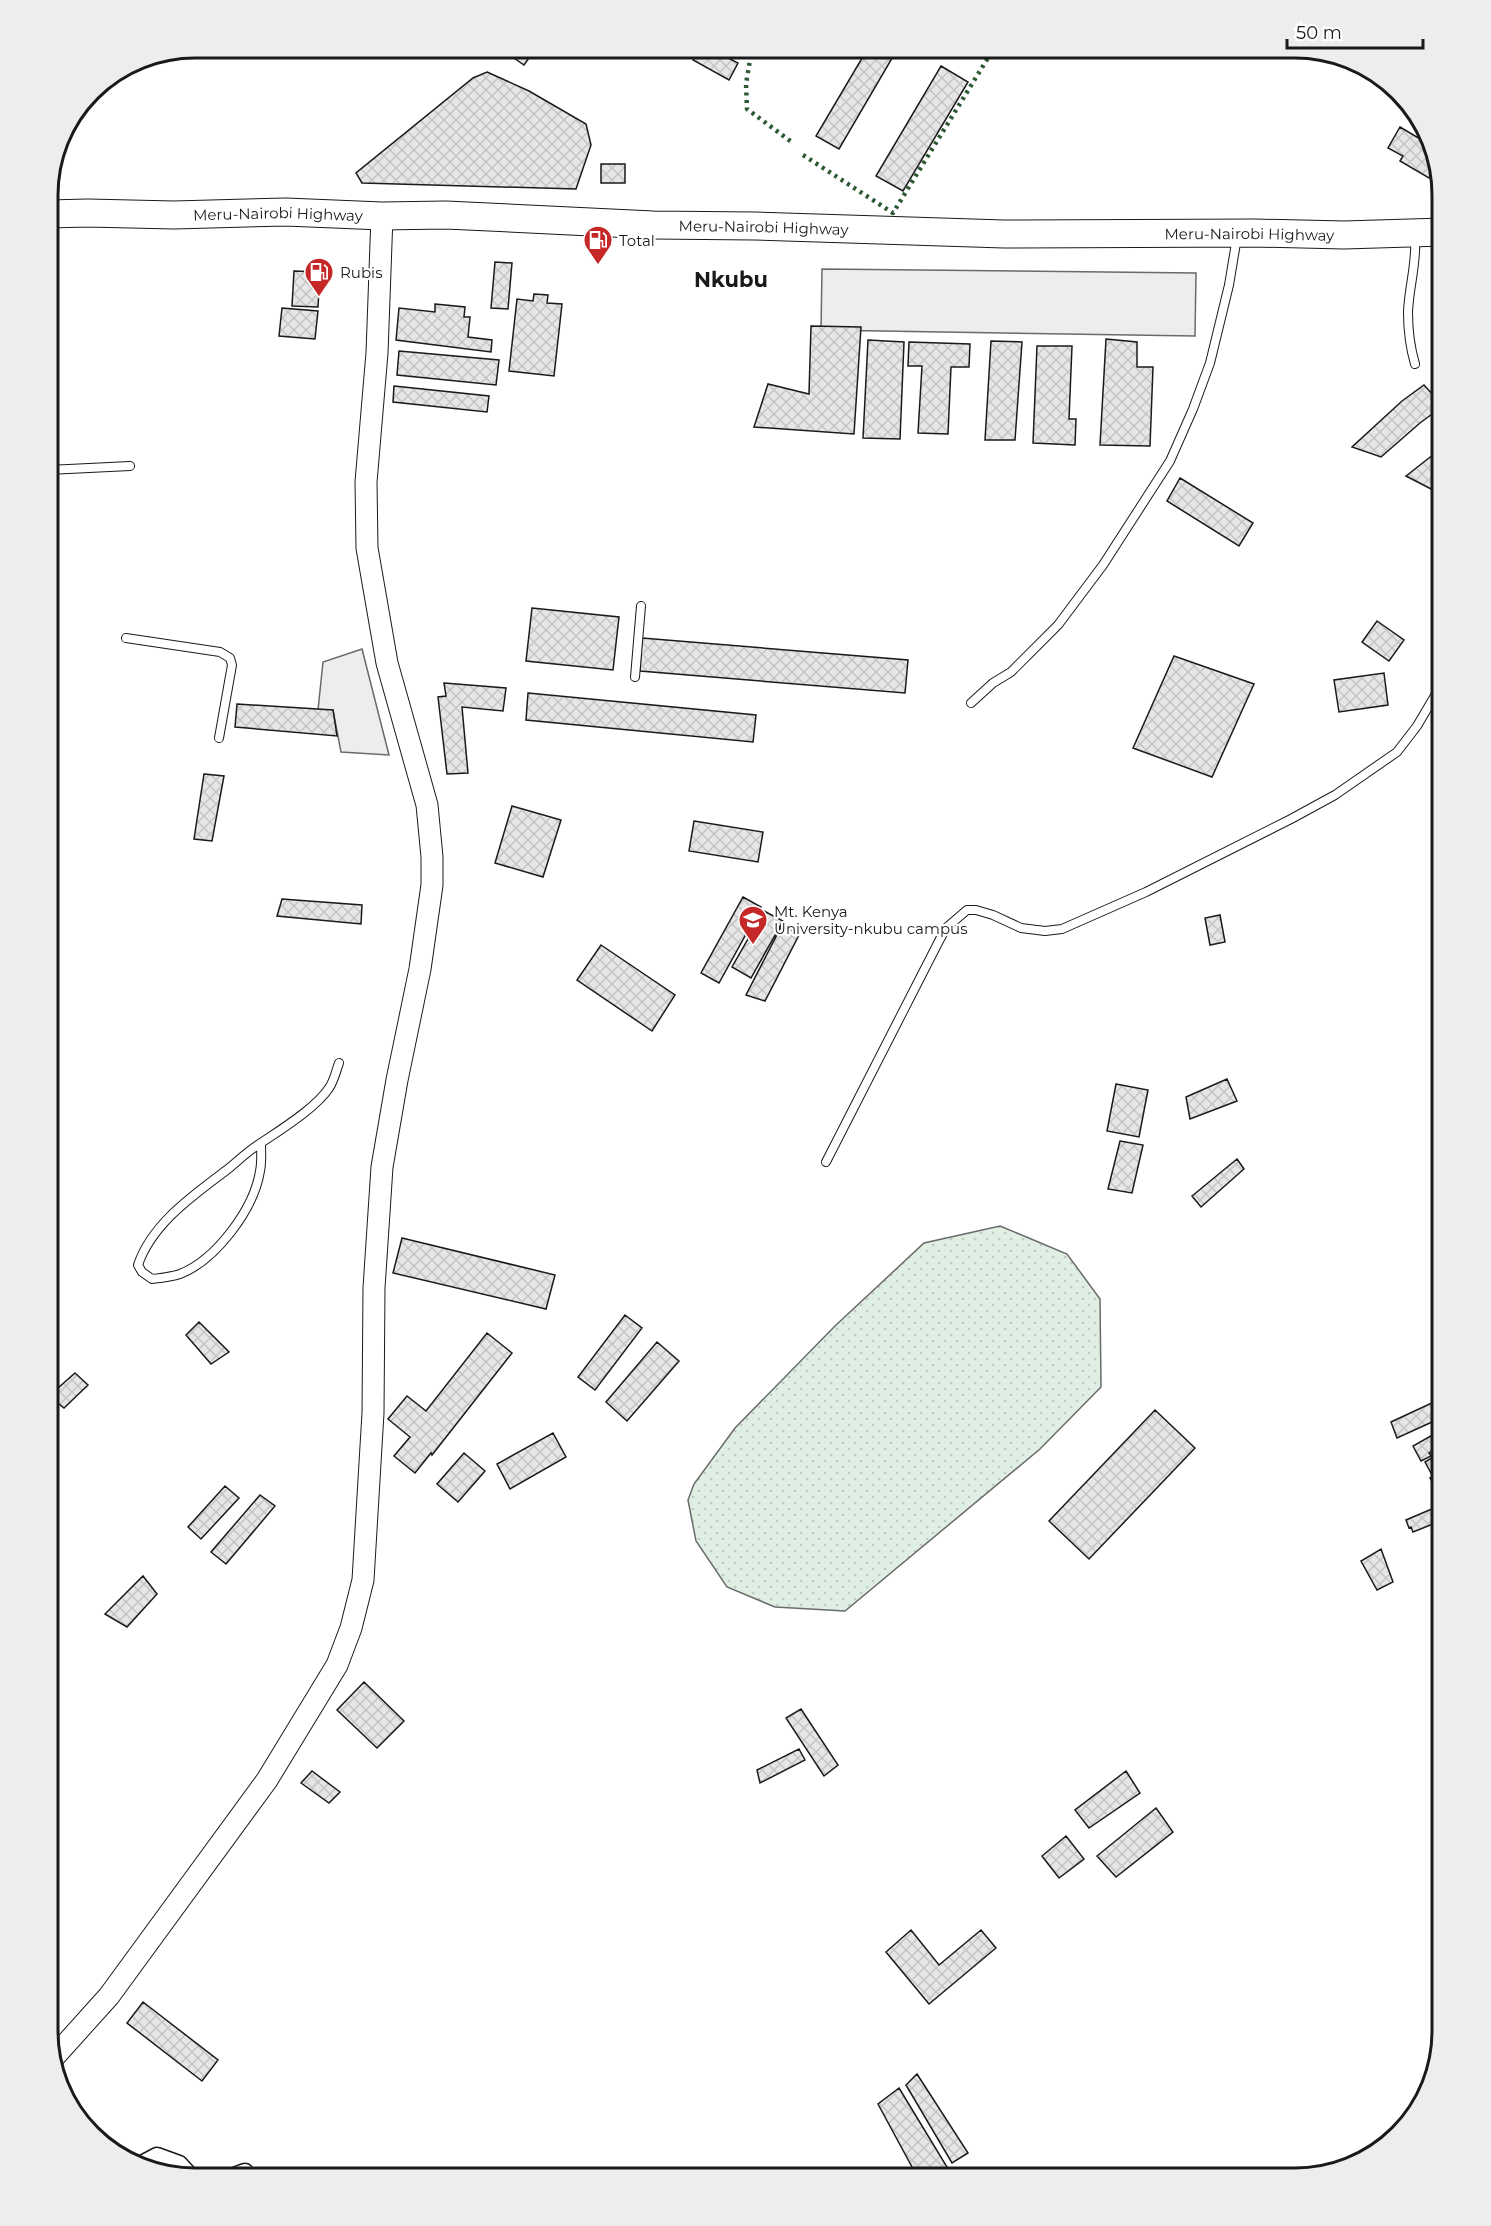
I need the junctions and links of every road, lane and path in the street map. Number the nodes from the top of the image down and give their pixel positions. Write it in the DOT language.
graph roads {
  1 [pos="59,214"];
  2 [pos="382,216"];
  3 [pos="1432,232"];
  4 [pos="1238,233"];
  5 [pos="1415,233"];
  6 [pos="1415,364"];
  7 [pos="130,466"];
  8 [pos="59,469"];
  9 [pos="641,606"];
  10 [pos="126,638"];
  11 [pos="635,677"];
  12 [pos="1432,701"];
  13 [pos="970,704"];
  14 [pos="219,738"];
  15 [pos="339,1063"];
  16 [pos="261,1143"];
  17 [pos="826,1162"];
  18 [pos="60,2050"];
  19 [pos="150,2159"];
  20 [pos="181,2166"];
  1 -- 2 [label="highway, Meru-Nairobi Highway"];
  2 -- 4 [label="highway, Meru-Nairobi Highway"];
  2 -- 18 [label="street"];
  3 -- 5 [label="highway, Meru-Nairobi Highway"];
  4 -- 5 [label="highway, Meru-Nairobi Highway"];
  4 -- 13 [label="lane"];
  5 -- 6 [label="lane"];
  7 -- 8 [label="lane"];
  9 -- 11 [label="lane"];
  10 -- 14 [label="lane"];
  12 -- 17 [label="lane"];
  15 -- 16 [label="lane"];
  16 -- 16 [label="lane"];
  19 -- 20 [label="street"];
}
